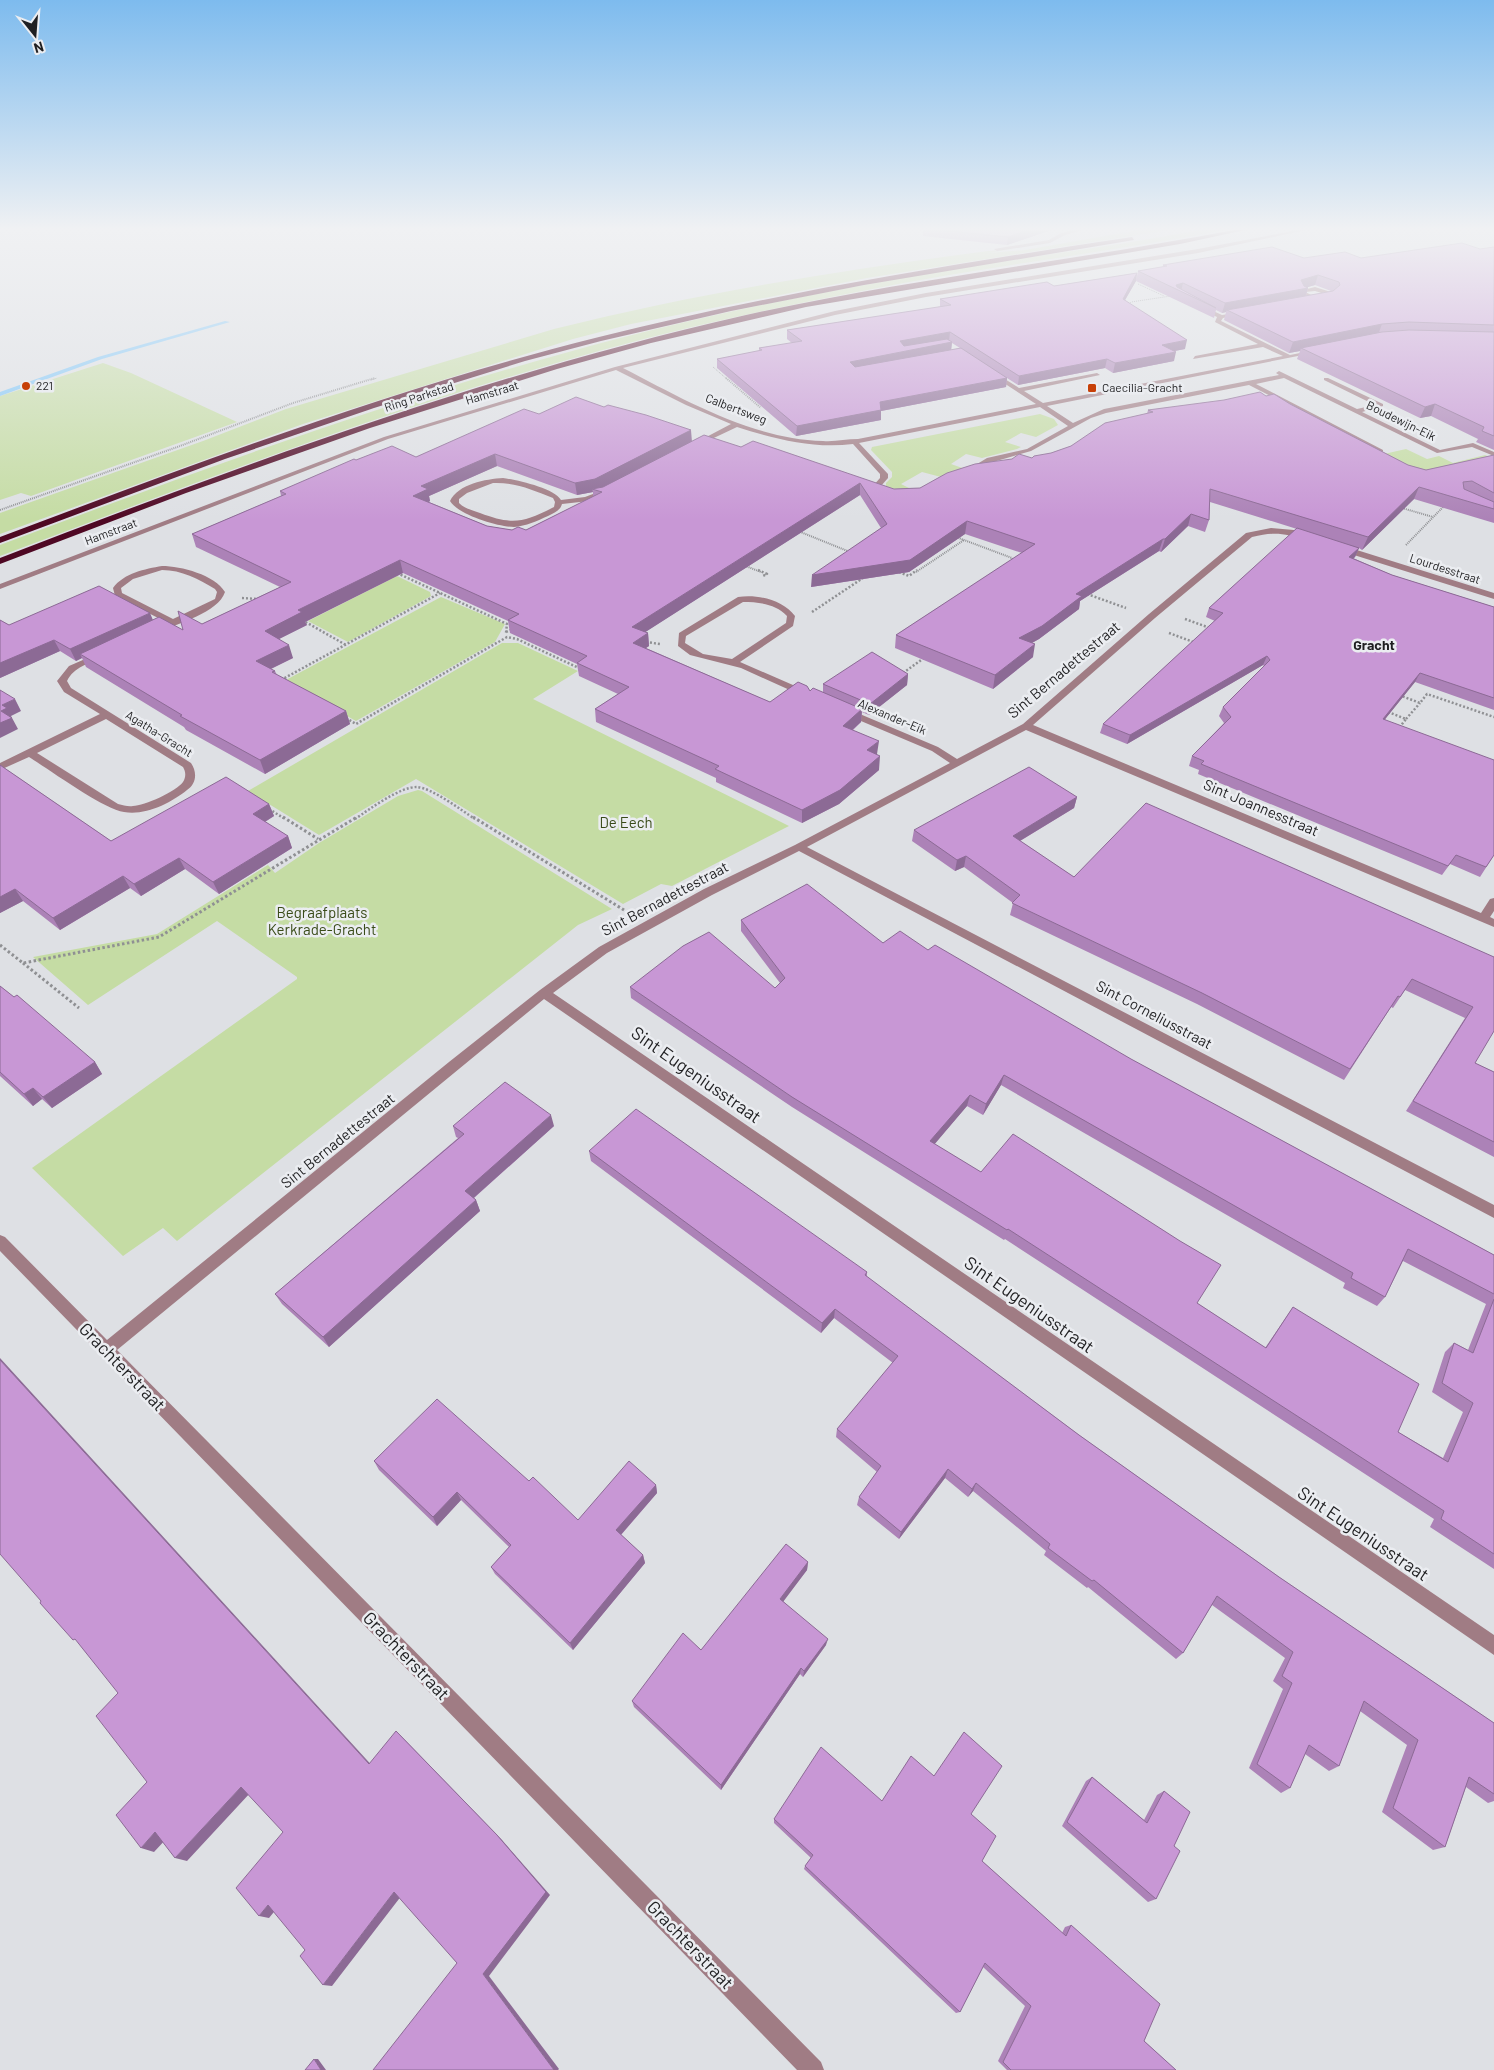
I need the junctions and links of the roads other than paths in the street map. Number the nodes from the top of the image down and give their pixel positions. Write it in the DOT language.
graph roads {
  1 [pos="653,327"];
  2 [pos="709,327"];
  3 [pos="774,327"];
  4 [pos="1228,327"];
  5 [pos="1263,345"];
  6 [pos="1326,350"];
  7 [pos="1289,357"];
  8 [pos="1195,358"];
  9 [pos="1259,363"];
  10 [pos="1268,367"];
  11 [pos="617,368"];
  12 [pos="986,369"];
  13 [pos="1276,371"];
  14 [pos="1098,375"];
  15 [pos="1285,376"];
  16 [pos="1326,379"];
  17 [pos="1250,383"];
  18 [pos="1018,390"];
  19 [pos="1042,404"];
  20 [pos="1356,411"];
  21 [pos="737,424"];
  22 [pos="1072,425"];
  23 [pos="854,442"];
  24 [pos="686,450"];
  25 [pos="1381,452"];
  26 [pos="1492,454"];
  27 [pos="964,473"];
  28 [pos="617,486"];
  29 [pos="894,497"];
  30 [pos="559,502"];
  31 [pos="0,540"];
  32 [pos="1316,540"];
  33 [pos="1333,545"];
  34 [pos="0,561"];
  35 [pos="0,587"];
  36 [pos="1494,596"];
  37 [pos="172,622"];
  38 [pos="146,634"];
  39 [pos="106,653"];
  40 [pos="734,662"];
  41 [pos="814,697"];
  42 [pos="832,705"];
  43 [pos="106,715"];
  44 [pos="1026,726"];
  45 [pos="30,752"];
  46 [pos="956,762"];
  47 [pos="0,768"];
  48 [pos="799,847"];
  49 [pos="1494,902"];
  50 [pos="1489,921"];
  51 [pos="544,993"];
  52 [pos="1494,1212"];
  53 [pos="0,1241"];
  54 [pos="106,1350"];
  55 [pos="1494,1646"];
  56 [pos="813,2070"];
  1 -- 31 [label="highway, Ring Parkstad"];
  2 -- 34 [label="highway, Ring Parkstad"];
  3 -- 11 [label="street, Hamstraat"];
  4 -- 5 [label="street"];
  5 -- 7 [label="street"];
  5 -- 8 [label="street"];
  6 -- 7 [label="street, Calbertsweg"];
  7 -- 9 [label="street, Calbertsweg"];
  9 -- 10 [label="street"];
  9 -- 19 [label="street, Calbertsweg"];
  11 -- 21 [label="street, Calbertsweg"];
  11 -- 35 [label="street, Hamstraat"];
  12 -- 18 [label="street"];
  13 -- 15 [label="street, Boudewijn-Eik"];
  14 -- 18 [label="street"];
  15 -- 17 [label="street"];
  15 -- 20 [label="street, Boudewijn-Eik"];
  16 -- 20 [label="street, Boudewijn-Eik"];
  17 -- 22 [label="street"];
  17 -- 25 [label="street"];
  18 -- 19 [label="street"];
  19 -- 22 [label="street"];
  19 -- 23 [label="street, Calbertsweg"];
  20 -- 26 [label="street, Boudewijn-Eik"];
  21 -- 23 [label="street, Calbertsweg"];
  21 -- 24 [label="street"];
  22 -- 27 [label="street"];
  23 -- 29 [label="street"];
  28 -- 30 [label="street"];
  30 -- 30 [label="street"];
  32 -- 44 [label="street, Sint Bernadettestraat"];
  33 -- 36 [label="street, Lourdesstraat"];
  37 -- 37 [label="street"];
  37 -- 38 [label="street"];
  39 -- 43 [label="street, Agatha-Gracht"];
  40 -- 40 [label="street"];
  40 -- 41 [label="street"];
  42 -- 46 [label="street, Alexander-Eik"];
  43 -- 45 [label="street, Agatha-Gracht"];
  43 -- 45 [label="street, Agatha-Gracht"];
  44 -- 46 [label="street, Sint Bernadettestraat"];
  44 -- 50 [label="street, Sint Joannesstraat"];
  45 -- 47 [label="street, Agatha-Gracht"];
  46 -- 48 [label="street, Sint Bernadettestraat"];
  48 -- 51 [label="street, Sint Bernadettestraat"];
  48 -- 52 [label="street, Sint Corneliusstraat"];
  49 -- 50 [label="street, Sint Joannesstraat"];
  51 -- 54 [label="street, Sint Bernadettestraat"];
  51 -- 55 [label="street, Sint Eugeniusstraat"];
  53 -- 54 [label="street, Grachterstraat"];
  54 -- 56 [label="street, Grachterstraat"];
}
